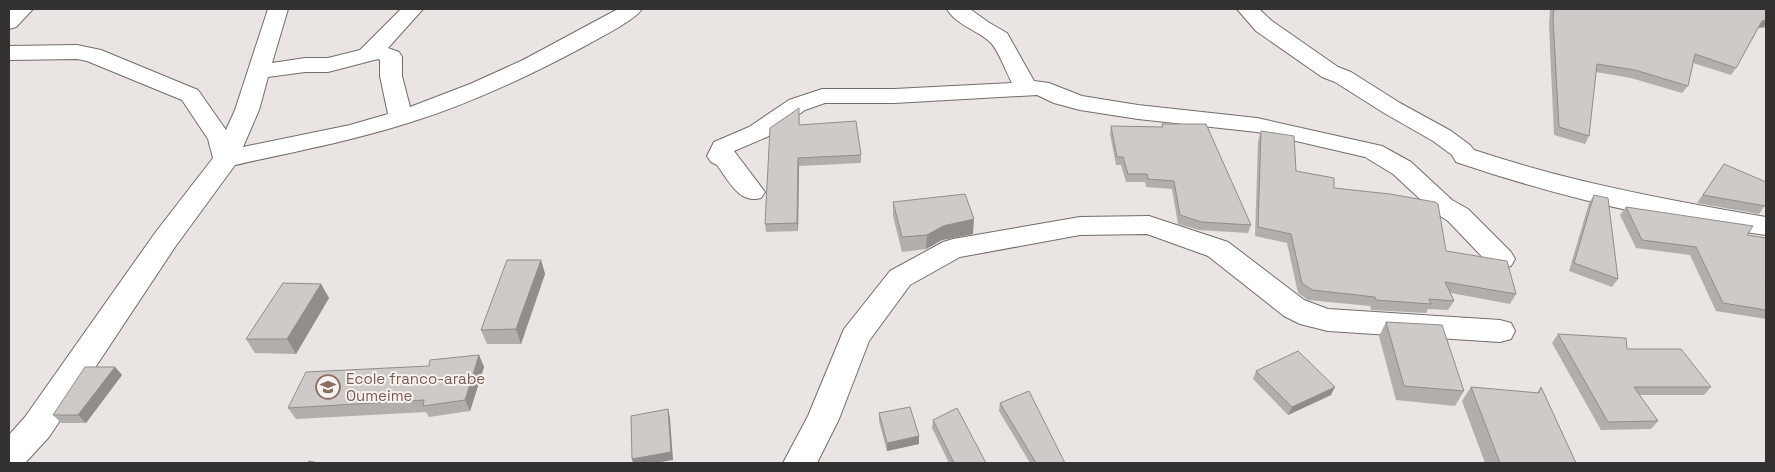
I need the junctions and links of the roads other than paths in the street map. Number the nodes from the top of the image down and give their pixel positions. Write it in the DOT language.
graph roads {
  1 [pos="23,9"];
  2 [pos="278,9"];
  3 [pos="413,9"];
  4 [pos="632,9"];
  5 [pos="957,9"];
  6 [pos="1247,9"];
  7 [pos="9,23"];
  8 [pos="9,53"];
  9 [pos="41,53"];
  10 [pos="367,56"];
  11 [pos="9,63"];
  12 [pos="258,72"];
  13 [pos="1027,89"];
  14 [pos="400,117"];
  15 [pos="226,159"];
  16 [pos="752,192"];
  17 [pos="1766,226"];
  18 [pos="1501,259"];
  19 [pos="1500,331"];
  20 [pos="9,458"];
  21 [pos="800,463"];
  1 -- 7 [label="street"];
  2 -- 12 [label="street"];
  3 -- 10 [label="street"];
  4 -- 14 [label="street"];
  5 -- 13 [label="street"];
  6 -- 17 [label="street"];
  8 -- 9 [label="street"];
  9 -- 11 [label="street"];
  9 -- 15 [label="street"];
  10 -- 12 [label="street"];
  10 -- 14 [label="street"];
  12 -- 15 [label="street"];
  13 -- 16 [label="street"];
  13 -- 18 [label="street"];
  14 -- 15 [label="street"];
  15 -- 20 [label="street"];
  19 -- 21 [label="street"];
}
